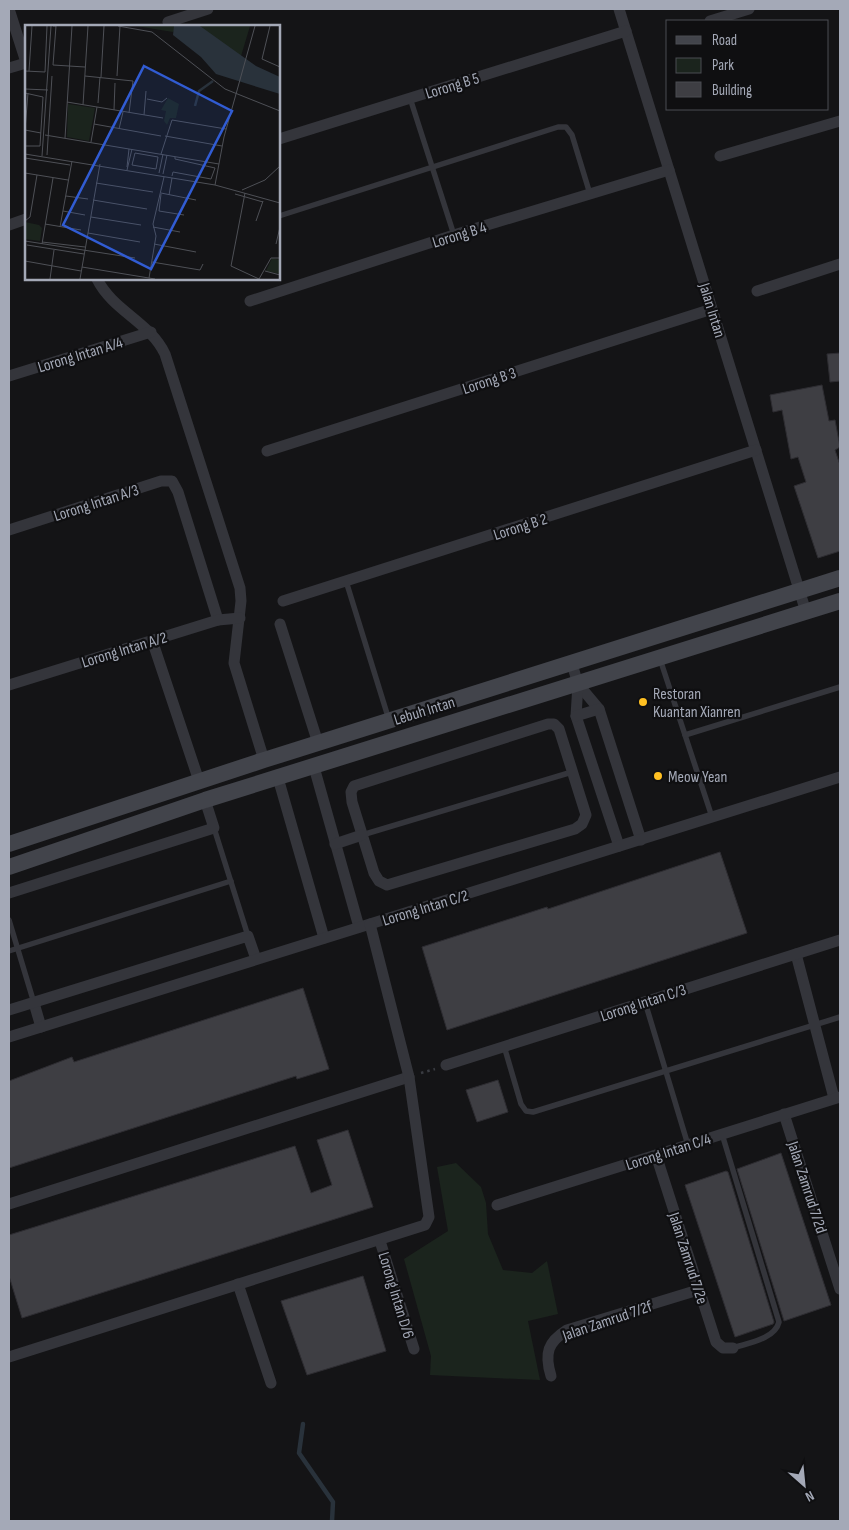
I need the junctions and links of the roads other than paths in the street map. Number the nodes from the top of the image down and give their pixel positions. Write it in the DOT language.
graph roads {
  1 [pos="9,9"];
  2 [pos="208,9"];
  3 [pos="619,9"];
  4 [pos="749,9"];
  5 [pos="713,20"];
  6 [pos="168,22"];
  7 [pos="626,31"];
  8 [pos="25,59"];
  9 [pos="25,62"];
  10 [pos="9,68"];
  11 [pos="410,98"];
  12 [pos="840,121"];
  13 [pos="280,139"];
  14 [pos="720,156"];
  15 [pos="432,166"];
  16 [pos="669,170"];
  17 [pos="590,194"];
  18 [pos="280,216"];
  19 [pos="25,219"];
  20 [pos="9,225"];
  21 [pos="454,235"];
  22 [pos="840,264"];
  23 [pos="98,280"];
  24 [pos="758,291"];
  25 [pos="250,301"];
  26 [pos="712,309"];
  27 [pos="151,332"];
  28 [pos="9,376"];
  29 [pos="756,450"];
  30 [pos="267,451"];
  31 [pos="9,530"];
  32 [pos="840,578"];
  33 [pos="346,581"];
  34 [pos="800,591"];
  35 [pos="840,601"];
  36 [pos="283,602"];
  37 [pos="806,612"];
  38 [pos="240,618"];
  39 [pos="218,620"];
  40 [pos="280,624"];
  41 [pos="152,640"];
  42 [pos="660,659"];
  43 [pos="572,664"];
  44 [pos="578,684"];
  45 [pos="9,685"];
  46 [pos="840,687"];
  47 [pos="599,709"];
  48 [pos="576,716"];
  49 [pos="390,721"];
  50 [pos="685,735"];
  51 [pos="318,743"];
  52 [pos="264,760"];
  53 [pos="592,765"];
  54 [pos="314,767"];
  55 [pos="572,772"];
  56 [pos="840,777"];
  57 [pos="278,778"];
  58 [pos="199,781"];
  59 [pos="205,800"];
  60 [pos="712,817"];
  61 [pos="214,828"];
  62 [pos="362,835"];
  63 [pos="641,840"];
  64 [pos="9,844"];
  65 [pos="336,844"];
  66 [pos="619,846"];
  67 [pos="9,867"];
  68 [pos="231,881"];
  69 [pos="9,893"];
  70 [pos="9,920"];
  71 [pos="364,926"];
  72 [pos="248,936"];
  73 [pos="324,938"];
  74 [pos="840,940"];
  75 [pos="17,948"];
  76 [pos="9,951"];
  77 [pos="796,954"];
  78 [pos="256,960"];
  79 [pos="34,1002"];
  80 [pos="645,1002"];
  81 [pos="9,1010"];
  82 [pos="840,1017"];
  83 [pos="816,1024"];
  84 [pos="41,1027"];
  85 [pos="9,1037"];
  86 [pos="504,1046"];
  87 [pos="446,1065"];
  88 [pos="666,1071"];
  89 [pos="409,1077"];
  90 [pos="837,1097"];
  91 [pos="784,1114"];
  92 [pos="722,1134"];
  93 [pos="688,1145"];
  94 [pos="656,1155"];
  95 [pos="9,1204"];
  96 [pos="497,1205"];
  97 [pos="380,1241"];
  98 [pos="238,1284"];
  99 [pos="840,1289"];
  100 [pos="698,1290"];
  101 [pos="733,1348"];
  102 [pos="414,1349"];
  103 [pos="9,1356"];
  104 [pos="551,1376"];
  105 [pos="271,1382"];
  1 -- 8 [label="street"];
  2 -- 6 [label="street"];
  3 -- 7 [label="street, Jalan Intan"];
  4 -- 5 [label="street"];
  7 -- 11 [label="street, Lorong B 5"];
  7 -- 16 [label="street, Jalan Intan"];
  9 -- 10 [label="street"];
  11 -- 13 [label="street, Lorong B 5"];
  11 -- 15 [label="lane"];
  12 -- 14 [label="street"];
  15 -- 17 [label="lane"];
  15 -- 18 [label="lane"];
  15 -- 21 [label="lane"];
  16 -- 17 [label="street, Lorong B 4"];
  16 -- 26 [label="street, Jalan Intan"];
  17 -- 21 [label="street, Lorong B 4"];
  19 -- 20 [label="street"];
  21 -- 25 [label="street, Lorong B 4"];
  22 -- 24 [label="street"];
  23 -- 27 [label="street"];
  26 -- 29 [label="street, Jalan Intan"];
  26 -- 30 [label="street, Lorong B 3"];
  27 -- 28 [label="street, Lorong Intan A/4"];
  27 -- 38 [label="street"];
  29 -- 33 [label="street, Lorong B 2"];
  29 -- 34 [label="street, Jalan Intan"];
  31 -- 39 [label="street, Lorong Intan A/3"];
  32 -- 34 [label="main road, Lebuh Intan"];
  33 -- 36 [label="street, Lorong B 2"];
  33 -- 49 [label="lane"];
  34 -- 37 [label="street, Jalan Intan"];
  34 -- 43 [label="main road, Lebuh Intan"];
  35 -- 37 [label="main road, Lebuh Intan"];
  37 -- 42 [label="main road, Lebuh Intan"];
  38 -- 39 [label="street, Lorong Intan A/2"];
  38 -- 52 [label="street"];
  39 -- 41 [label="street, Lorong Intan A/2"];
  40 -- 51 [label="street"];
  41 -- 45 [label="street, Lorong Intan A/2"];
  41 -- 58 [label="street"];
  42 -- 44 [label="main road, Lebuh Intan"];
  42 -- 50 [label="lane"];
  43 -- 44 [label="street"];
  43 -- 49 [label="main road, Lebuh Intan"];
  44 -- 47 [label="street"];
  44 -- 48 [label="street"];
  44 -- 54 [label="main road, Lebuh Intan"];
  46 -- 50 [label="lane"];
  47 -- 48 [label="street"];
  47 -- 63 [label="street"];
  48 -- 53 [label="street"];
  49 -- 51 [label="main road, Lebuh Intan"];
  50 -- 60 [label="lane"];
  51 -- 52 [label="main road, Lebuh Intan"];
  52 -- 58 [label="main road, Lebuh Intan"];
  53 -- 55 [label="street"];
  53 -- 66 [label="street"];
  54 -- 57 [label="main road, Lebuh Intan"];
  54 -- 65 [label="street"];
  55 -- 62 [label="lane"];
  55 -- 62 [label="street"];
  55 -- 62 [label="street"];
  56 -- 60 [label="street, Lorong Intan C/2"];
  57 -- 59 [label="main road, Lebuh Intan"];
  57 -- 73 [label="street"];
  58 -- 64 [label="main road, Lebuh Intan"];
  59 -- 61 [label="street"];
  59 -- 67 [label="main road, Lebuh Intan"];
  60 -- 63 [label="street, Lorong Intan C/2"];
  61 -- 68 [label="lane"];
  61 -- 69 [label="street"];
  62 -- 65 [label="street"];
  63 -- 66 [label="street, Lorong Intan C/2"];
  65 -- 71 [label="street"];
  66 -- 71 [label="street, Lorong Intan C/2"];
  68 -- 72 [label="lane"];
  68 -- 75 [label="lane"];
  70 -- 75 [label="lane"];
  71 -- 73 [label="street, Lorong Intan C/2"];
  71 -- 89 [label="street"];
  72 -- 78 [label="street"];
  72 -- 79 [label="street"];
  73 -- 78 [label="street, Lorong Intan C/2"];
  74 -- 77 [label="street, Lorong Intan C/3"];
  75 -- 76 [label="lane"];
  75 -- 79 [label="lane"];
  77 -- 80 [label="street, Lorong Intan C/3"];
  77 -- 83 [label="street"];
  78 -- 84 [label="street, Lorong Intan C/2"];
  79 -- 81 [label="street"];
  79 -- 84 [label="street"];
  80 -- 86 [label="street, Lorong Intan C/3"];
  80 -- 88 [label="lane"];
  82 -- 83 [label="lane"];
  83 -- 88 [label="lane"];
  83 -- 90 [label="street"];
  84 -- 85 [label="street, Lorong Intan C/2"];
  86 -- 87 [label="street, Lorong Intan C/3"];
  86 -- 88 [label="lane"];
  88 -- 93 [label="lane"];
  89 -- 95 [label="street"];
  89 -- 97 [label="street"];
  90 -- 91 [label="street, Lorong Intan C/4"];
  91 -- 92 [label="street, Lorong Intan C/4"];
  91 -- 99 [label="street, Jalan Zamrud 7/2d"];
  92 -- 93 [label="street, Lorong Intan C/4"];
  92 -- 101 [label="lane"];
  93 -- 94 [label="street, Lorong Intan C/4"];
  94 -- 96 [label="street, Lorong Intan C/4"];
  94 -- 100 [label="street, Jalan Zamrud 7/2e"];
  97 -- 98 [label="street"];
  97 -- 102 [label="street, Lorong Intan D/6"];
  98 -- 103 [label="street"];
  98 -- 105 [label="street"];
  100 -- 101 [label="street, Jalan Zamrud 7/2e"];
  100 -- 104 [label="street, Jalan Zamrud 7/2f"];
}
